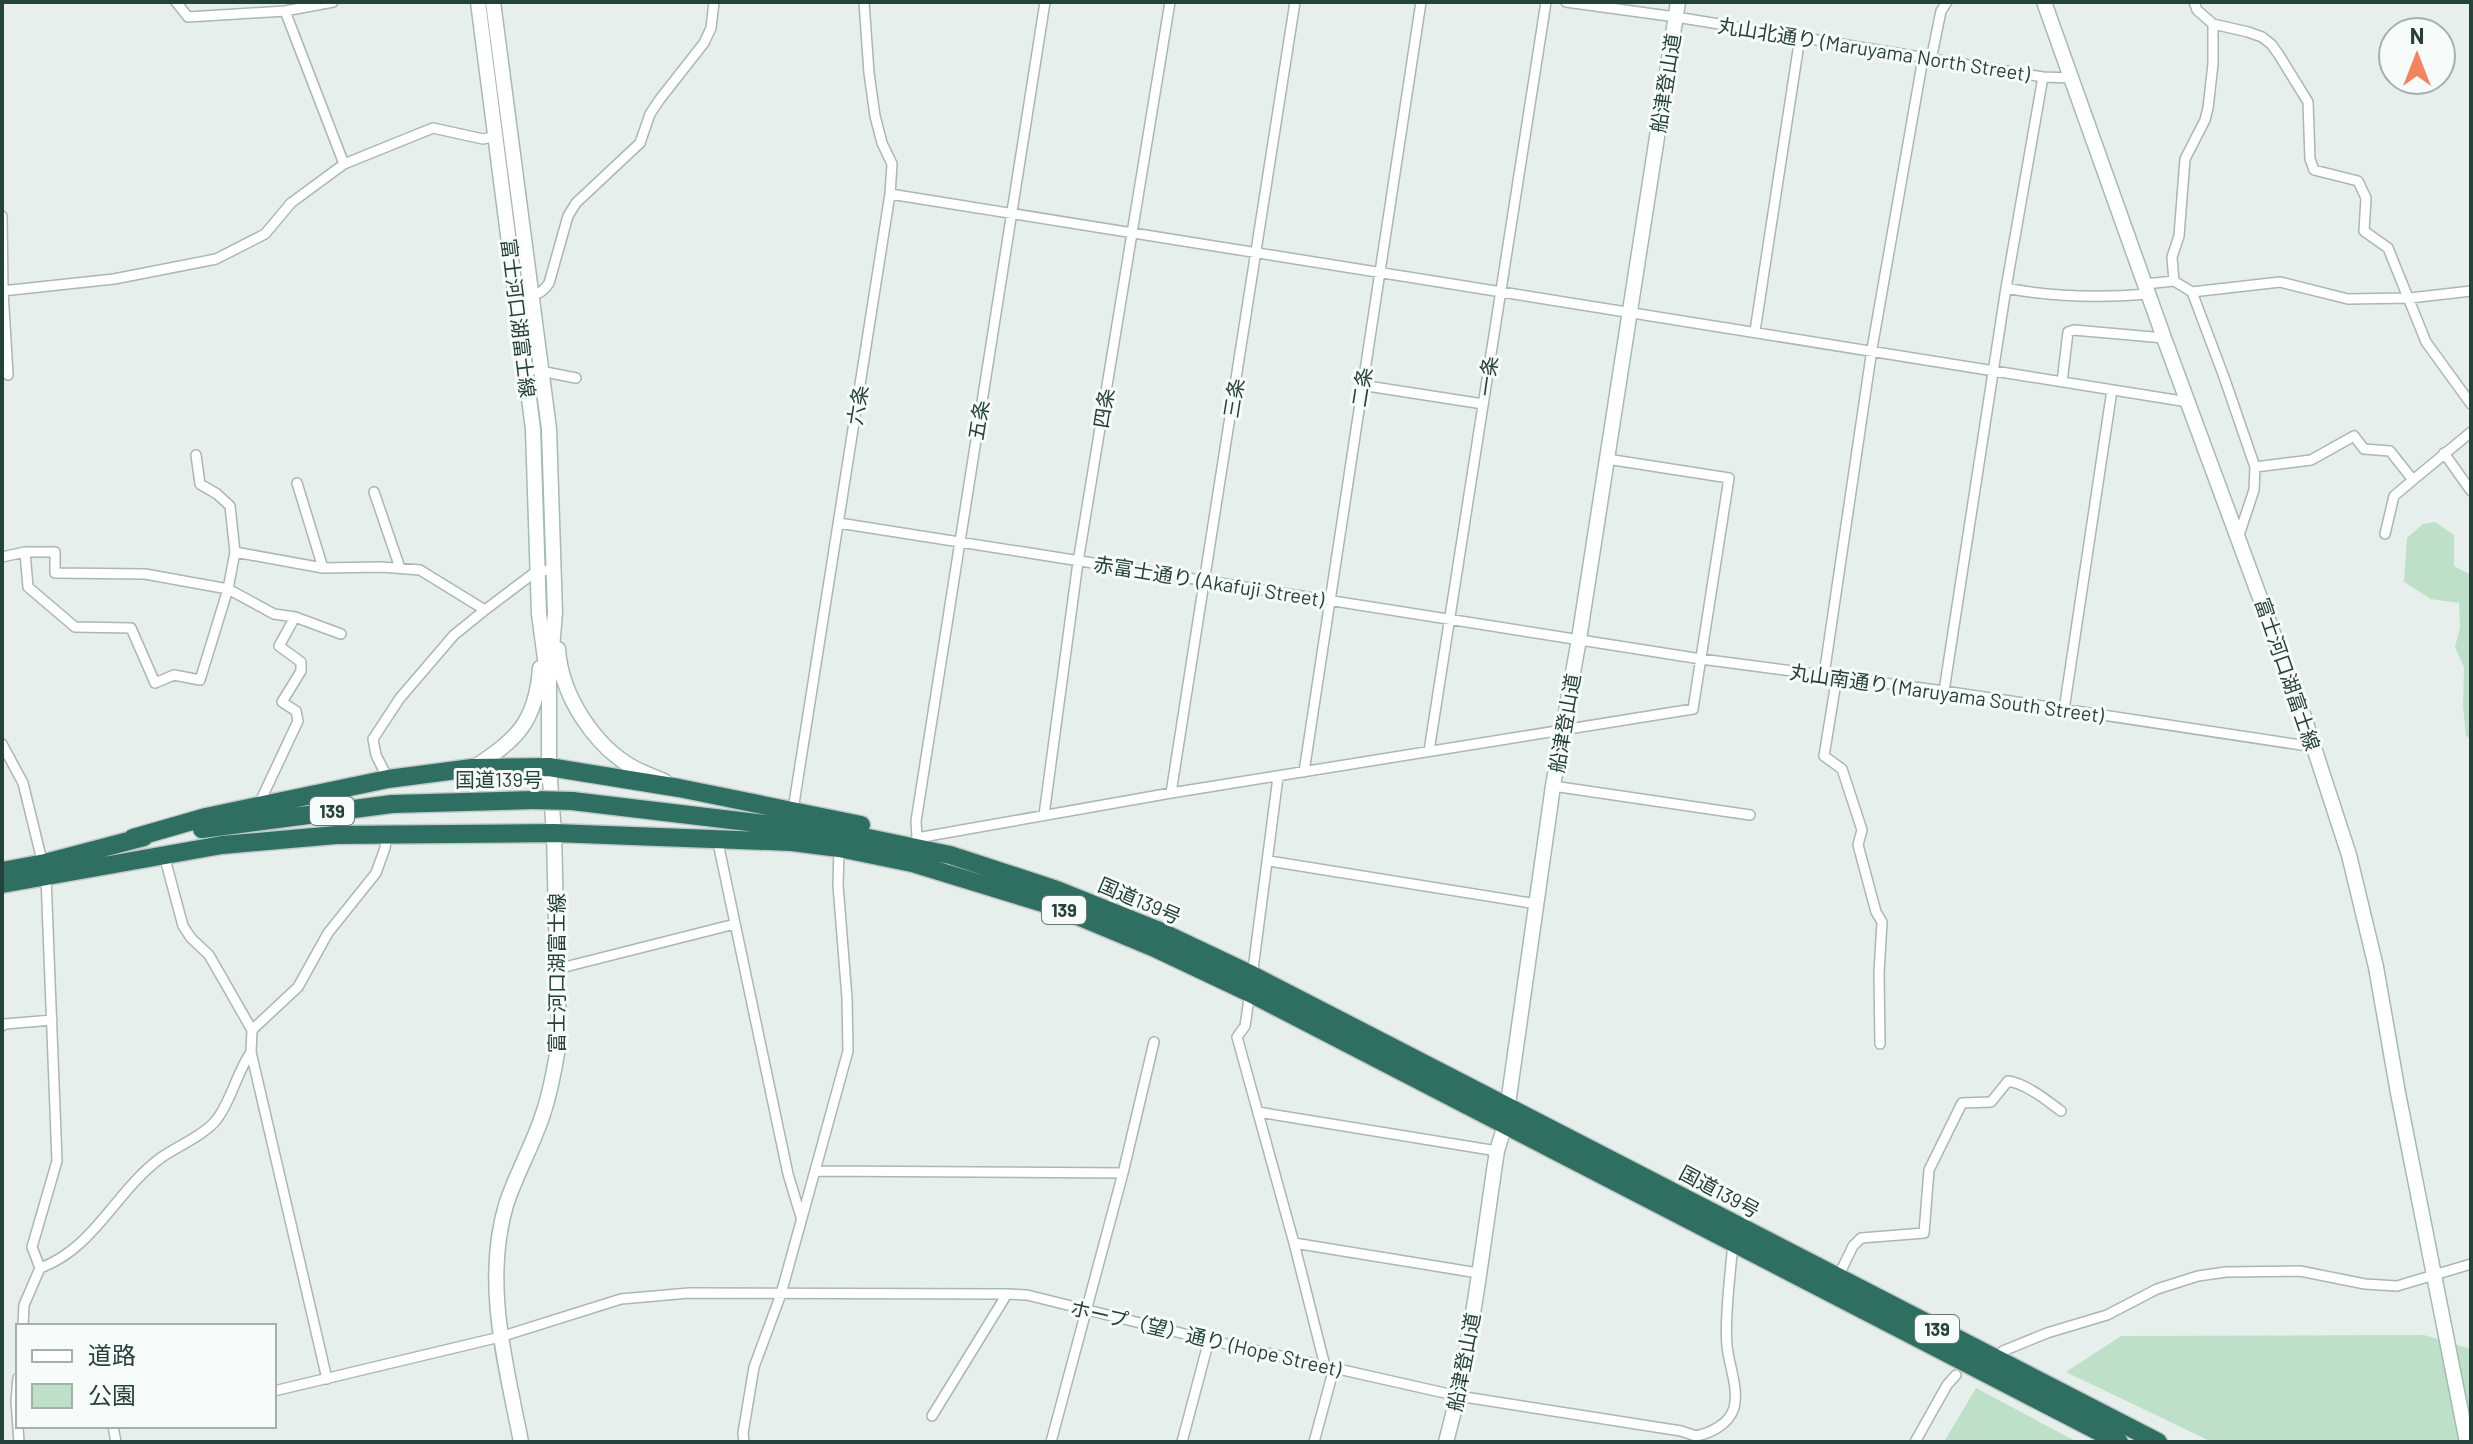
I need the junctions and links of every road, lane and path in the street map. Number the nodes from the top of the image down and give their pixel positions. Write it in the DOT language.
graph roads {
  1 [pos="176,2"];
  2 [pos="333,2"];
  3 [pos="478,2"];
  4 [pos="493,2"];
  5 [pos="714,2"];
  6 [pos="864,2"];
  7 [pos="1045,2"];
  8 [pos="1170,2"];
  9 [pos="1295,2"];
  10 [pos="1421,2"];
  11 [pos="1546,2"];
  12 [pos="1566,2"];
  13 [pos="1947,2"];
  14 [pos="2044,2"];
  15 [pos="2194,2"];
  16 [pos="1677,10"];
  17 [pos="285,11"];
  18 [pos="2213,24"];
  19 [pos="1800,37"];
  20 [pos="1927,59"];
  21 [pos="2043,77"];
  22 [pos="2072,78"];
  23 [pos="496,136"];
  24 [pos="344,164"];
  25 [pos="890,194"];
  26 [pos="1011,212"];
  27 [pos="2,216"];
  28 [pos="1131,232"];
  29 [pos="1256,254"];
  30 [pos="1380,272"];
  31 [pos="2174,281"];
  32 [pos="2006,288"];
  33 [pos="2147,289"];
  34 [pos="2,291"];
  35 [pos="1500,291"];
  36 [pos="2471,291"];
  37 [pos="2192,292"];
  38 [pos="531,294"];
  39 [pos="515,296"];
  40 [pos="2410,298"];
  41 [pos="1630,311"];
  42 [pos="1755,331"];
  43 [pos="2164,338"];
  44 [pos="1872,349"];
  45 [pos="525,368"];
  46 [pos="1993,370"];
  47 [pos="542,373"];
  48 [pos="8,375"];
  49 [pos="576,378"];
  50 [pos="2062,382"];
  51 [pos="1361,385"];
  52 [pos="2112,390"];
  53 [pos="2188,402"];
  54 [pos="1483,404"];
  55 [pos="2471,404"];
  56 [pos="2471,433"];
  57 [pos="2444,453"];
  58 [pos="196,455"];
  59 [pos="1607,459"];
  60 [pos="2255,467"];
  61 [pos="2413,480"];
  62 [pos="297,483"];
  63 [pos="2471,491"];
  64 [pos="374,492"];
  65 [pos="839,523"];
  66 [pos="2385,534"];
  67 [pos="2239,535"];
  68 [pos="959,543"];
  69 [pos="25,552"];
  70 [pos="235,552"];
  71 [pos="2,557"];
  72 [pos="1078,562"];
  73 [pos="323,568"];
  74 [pos="400,568"];
  75 [pos="538,570"];
  76 [pos="554,571"];
  77 [pos="1204,581"];
  78 [pos="228,589"];
  79 [pos="1329,600"];
  80 [pos="485,610"];
  81 [pos="555,613"];
  82 [pos="539,614"];
  83 [pos="295,617"];
  84 [pos="1451,618"];
  85 [pos="341,634"];
  86 [pos="1579,639"];
  87 [pos="1701,659"];
  88 [pos="1824,675"];
  89 [pos="1837,676"];
  90 [pos="549,683"];
  91 [pos="1944,691"];
  92 [pos="2064,710"];
  93 [pos="1562,731"];
  94 [pos="2,744"];
  95 [pos="2314,747"];
  96 [pos="1429,751"];
  97 [pos="549,767"];
  98 [pos="472,768"];
  99 [pos="1304,772"];
  100 [pos="1278,777"];
  101 [pos="388,779"];
  102 [pos="1553,786"];
  103 [pos="679,788"];
  104 [pos="1171,793"];
  105 [pos="258,807"];
  106 [pos="793,810"];
  107 [pos="1044,815"];
  108 [pos="1750,815"];
  109 [pos="554,833"];
  110 [pos="387,836"];
  111 [pos="133,838"];
  112 [pos="717,838"];
  113 [pos="917,838"];
  114 [pos="839,848"];
  115 [pos="164,855"];
  116 [pos="950,855"];
  117 [pos="1269,861"];
  118 [pos="46,870"];
  119 [pos="2,871"];
  120 [pos="2,884"];
  121 [pos="1537,904"];
  122 [pos="735,924"];
  123 [pos="557,969"];
  124 [pos="1251,984"];
  125 [pos="52,1020"];
  126 [pos="2,1026"];
  127 [pos="252,1030"];
  128 [pos="1154,1042"];
  129 [pos="1880,1044"];
  130 [pos="251,1052"];
  131 [pos="2061,1111"];
  132 [pos="1258,1112"];
  133 [pos="1506,1116"];
  134 [pos="1497,1151"];
  135 [pos="816,1171"];
  136 [pos="1123,1173"];
  137 [pos="801,1217"];
  138 [pos="1733,1241"];
  139 [pos="1294,1243"];
  140 [pos="2471,1264"];
  141 [pos="40,1268"];
  142 [pos="1478,1273"];
  143 [pos="2434,1276"];
  144 [pos="1838,1277"];
  145 [pos="781,1294"];
  146 [pos="1007,1294"];
  147 [pos="1086,1309"];
  148 [pos="23,1324"];
  149 [pos="500,1337"];
  150 [pos="1209,1340"];
  151 [pos="2003,1351"];
  152 [pos="1329,1367"];
  153 [pos="2452,1369"];
  154 [pos="1956,1375"];
  155 [pos="327,1379"];
  156 [pos="276,1391"];
  157 [pos="1458,1396"];
  158 [pos="932,1416"];
  159 [pos="2133,1429"];
  160 [pos="521,1442"];
  161 [pos="744,1442"];
  162 [pos="1051,1442"];
  163 [pos="1182,1442"];
  164 [pos="1314,1442"];
  165 [pos="1446,1442"];
  166 [pos="1915,1442"];
  167 [pos="2119,1442"];
  168 [pos="2158,1442"];
  169 [pos="2167,1442"];
  170 [pos="2458,1442"];
  171 [pos="2467,1442"];
  1 -- 17 [label="street"];
  2 -- 17 [label="street"];
  3 -- 23 [label="main road, 富士河口湖富士線"];
  4 -- 38 [label="main road, 富士河口湖富士線"];
  5 -- 38 [label="street"];
  6 -- 25 [label="street, 六条"];
  7 -- 26 [label="street, 五条"];
  8 -- 28 [label="street, 四条"];
  9 -- 29 [label="street, 三条"];
  10 -- 30 [label="street, 二条"];
  11 -- 35 [label="street, 一条"];
  12 -- 16 [label="street, 丸山北通り (Maruyama North Street)"];
  13 -- 20 [label="street"];
  14 -- 22 [label="main road, 富士河口湖富士線"];
  15 -- 18 [label="street"];
  16 -- 19 [label="street, 丸山北通り (Maruyama North Street)"];
  16 -- 41 [label="main road, 船津登山道"];
  17 -- 24 [label="street"];
  18 -- 31 [label="street"];
  18 -- 40 [label="street"];
  19 -- 20 [label="street, 丸山北通り (Maruyama North Street)"];
  19 -- 42 [label="street"];
  20 -- 21 [label="street, 丸山北通り (Maruyama North Street)"];
  20 -- 44 [label="street"];
  21 -- 22 [label="street, 丸山北通り (Maruyama North Street)"];
  21 -- 32 [label="street"];
  22 -- 33 [label="main road, 富士河口湖富士線"];
  23 -- 24 [label="street"];
  23 -- 39 [label="main road, 富士河口湖富士線"];
  24 -- 34 [label="street"];
  25 -- 26 [label="street"];
  25 -- 65 [label="street, 六条"];
  26 -- 28 [label="street"];
  26 -- 68 [label="street, 五条"];
  27 -- 34 [label="street"];
  28 -- 29 [label="street"];
  28 -- 72 [label="street, 四条"];
  29 -- 30 [label="street"];
  29 -- 77 [label="street, 三条"];
  30 -- 35 [label="street"];
  30 -- 51 [label="street, 二条"];
  31 -- 33 [label="street"];
  31 -- 37 [label="street"];
  32 -- 33 [label="street"];
  32 -- 46 [label="street"];
  33 -- 43 [label="main road, 富士河口湖富士線"];
  34 -- 48 [label="street"];
  35 -- 41 [label="street"];
  35 -- 54 [label="street, 一条"];
  36 -- 40 [label="street"];
  37 -- 40 [label="street"];
  37 -- 60 [label="street"];
  38 -- 39 [label="street"];
  38 -- 47 [label="main road, 富士河口湖富士線"];
  39 -- 45 [label="main road, 富士河口湖富士線"];
  40 -- 55 [label="street"];
  41 -- 42 [label="street"];
  41 -- 59 [label="main road, 船津登山道"];
  42 -- 44 [label="street"];
  43 -- 50 [label="street"];
  43 -- 53 [label="main road, 富士河口湖富士線"];
  44 -- 46 [label="street"];
  44 -- 88 [label="street"];
  45 -- 47 [label="street"];
  45 -- 75 [label="main road, 富士河口湖富士線"];
  46 -- 50 [label="street"];
  46 -- 91 [label="street"];
  47 -- 49 [label="street"];
  47 -- 76 [label="main road, 富士河口湖富士線"];
  50 -- 52 [label="street"];
  51 -- 54 [label="street"];
  51 -- 79 [label="street, 二条"];
  52 -- 53 [label="street"];
  52 -- 92 [label="street"];
  53 -- 67 [label="main road, 富士河口湖富士線"];
  54 -- 84 [label="street, 一条"];
  56 -- 57 [label="street"];
  57 -- 61 [label="street"];
  57 -- 63 [label="street"];
  58 -- 70 [label="street"];
  59 -- 86 [label="main road, 船津登山道"];
  59 -- 87 [label="street"];
  60 -- 61 [label="street"];
  60 -- 67 [label="street"];
  61 -- 66 [label="street"];
  62 -- 73 [label="street"];
  64 -- 74 [label="street"];
  65 -- 68 [label="street, 赤富士通り (Akafuji Street)"];
  65 -- 106 [label="street, 六条"];
  67 -- 95 [label="main road, 富士河口湖富士線"];
  68 -- 72 [label="street, 赤富士通り (Akafuji Street)"];
  68 -- 113 [label="street, 五条"];
  69 -- 71 [label="street"];
  69 -- 78 [label="street"];
  69 -- 78 [label="street"];
  70 -- 73 [label="street"];
  70 -- 78 [label="street"];
  72 -- 77 [label="street, 赤富士通り (Akafuji Street)"];
  72 -- 107 [label="street, 四条"];
  73 -- 74 [label="street"];
  74 -- 80 [label="street"];
  75 -- 76 [label="street"];
  75 -- 80 [label="street"];
  75 -- 82 [label="main road, 富士河口湖富士線"];
  76 -- 81 [label="main road, 富士河口湖富士線"];
  77 -- 79 [label="street, 赤富士通り (Akafuji Street)"];
  77 -- 104 [label="street, 三条"];
  78 -- 83 [label="street"];
  79 -- 84 [label="street, 赤富士通り (Akafuji Street)"];
  79 -- 99 [label="street, 二条"];
  80 -- 101 [label="street"];
  81 -- 90 [label="main road, 富士河口湖富士線"];
  81 -- 103 [label="main road"];
  82 -- 90 [label="main road, 富士河口湖富士線"];
  82 -- 98 [label="main road"];
  83 -- 85 [label="street"];
  83 -- 105 [label="street"];
  84 -- 86 [label="street, 赤富士通り (Akafuji Street)"];
  84 -- 96 [label="street, 一条"];
  86 -- 87 [label="street, 丸山南通り (Maruyama South Street)"];
  86 -- 93 [label="main road, 船津登山道"];
  87 -- 88 [label="street, 丸山南通り (Maruyama South Street)"];
  87 -- 93 [label="street"];
  88 -- 89 [label="street, 丸山南通り (Maruyama South Street)"];
  89 -- 91 [label="street, 丸山南通り (Maruyama South Street)"];
  89 -- 129 [label="street"];
  90 -- 97 [label="main road, 富士河口湖富士線"];
  91 -- 92 [label="street, 丸山南通り (Maruyama South Street)"];
  92 -- 95 [label="street, 丸山南通り (Maruyama South Street)"];
  93 -- 96 [label="street"];
  93 -- 102 [label="main road, 船津登山道"];
  94 -- 118 [label="street"];
  95 -- 143 [label="main road, 富士河口湖富士線"];
  96 -- 99 [label="street"];
  97 -- 98 [label="highway"];
  97 -- 103 [label="highway"];
  97 -- 109 [label="main road, 富士河口湖富士線"];
  98 -- 101 [label="highway"];
  99 -- 100 [label="street"];
  100 -- 104 [label="street"];
  100 -- 117 [label="street"];
  101 -- 105 [label="highway"];
  102 -- 108 [label="street"];
  102 -- 121 [label="main road, 船津登山道"];
  103 -- 106 [label="highway"];
  104 -- 107 [label="street"];
  105 -- 111 [label="highway"];
  106 -- 113 [label="highway"];
  107 -- 113 [label="street"];
  109 -- 110 [label="highway, 国道139号 / 139"];
  109 -- 112 [label="highway, 国道139号 / 139"];
  109 -- 123 [label="main road, 富士河口湖富士線"];
  110 -- 115 [label="highway, 国道139号 / 139"];
  110 -- 127 [label="street"];
  111 -- 116 [label="highway, 国道139号 / 139, bridge"];
  111 -- 118 [label="highway, 国道139号 / 139"];
  112 -- 114 [label="highway, 国道139号 / 139"];
  112 -- 122 [label="street"];
  113 -- 116 [label="highway"];
  114 -- 124 [label="highway, 国道139号 / 139"];
  114 -- 135 [label="street"];
  115 -- 118 [label="highway, 国道139号 / 139"];
  115 -- 127 [label="street"];
  116 -- 124 [label="highway, 国道139号 / 139"];
  117 -- 121 [label="street"];
  117 -- 124 [label="street"];
  118 -- 119 [label="highway, 国道139号 / 139"];
  118 -- 120 [label="highway, 国道139号 / 139"];
  118 -- 125 [label="street"];
  121 -- 133 [label="main road, 船津登山道"];
  122 -- 123 [label="street"];
  122 -- 137 [label="street"];
  123 -- 149 [label="main road, 富士河口湖富士線"];
  124 -- 132 [label="street"];
  124 -- 133 [label="highway, 国道139号 / 139"];
  125 -- 126 [label="street"];
  125 -- 141 [label="street"];
  127 -- 130 [label="street"];
  128 -- 136 [label="street"];
  130 -- 141 [label="street"];
  130 -- 155 [label="street"];
  131 -- 144 [label="street"];
  132 -- 134 [label="street"];
  132 -- 139 [label="street"];
  133 -- 134 [label="main road, 船津登山道"];
  133 -- 138 [label="highway, 国道139号 / 139"];
  133 -- 144 [label="highway, 国道139号 / 139"];
  134 -- 142 [label="main road, 船津登山道"];
  135 -- 136 [label="street"];
  135 -- 137 [label="street"];
  136 -- 147 [label="street"];
  137 -- 145 [label="street"];
  138 -- 157 [label="street, ホープ（望）通り (Hope Street)"];
  138 -- 167 [label="highway, 国道139号 / 139"];
  139 -- 142 [label="street"];
  139 -- 152 [label="street"];
  140 -- 143 [label="street"];
  141 -- 148 [label="street"];
  142 -- 157 [label="main road, 船津登山道"];
  143 -- 151 [label="street"];
  143 -- 153 [label="main road, 富士河口湖富士線"];
  144 -- 159 [label="highway, 国道139号 / 139"];
  145 -- 146 [label="street, ホープ（望）通り (Hope Street)"];
  145 -- 149 [label="street, ホープ（望）通り (Hope Street)"];
  145 -- 161 [label="street"];
  146 -- 147 [label="street, ホープ（望）通り (Hope Street)"];
  146 -- 158 [label="street"];
  147 -- 150 [label="street, ホープ（望）通り (Hope Street)"];
  147 -- 162 [label="street"];
  149 -- 155 [label="street, ホープ（望）通り (Hope Street)"];
  149 -- 160 [label="main road, 富士河口湖富士線"];
  150 -- 152 [label="street, ホープ（望）通り (Hope Street)"];
  150 -- 163 [label="street"];
  152 -- 157 [label="street, ホープ（望）通り (Hope Street)"];
  152 -- 164 [label="street"];
  153 -- 170 [label="main road, 富士河口湖富士線"];
  153 -- 171 [label="main road, 富士河口湖富士線"];
  154 -- 166 [label="street"];
  155 -- 156 [label="street, ホープ（望）通り (Hope Street)"];
  157 -- 165 [label="main road, 船津登山道"];
  159 -- 168 [label="highway, 国道139号 / 139"];
  159 -- 169 [label="highway"];
}
